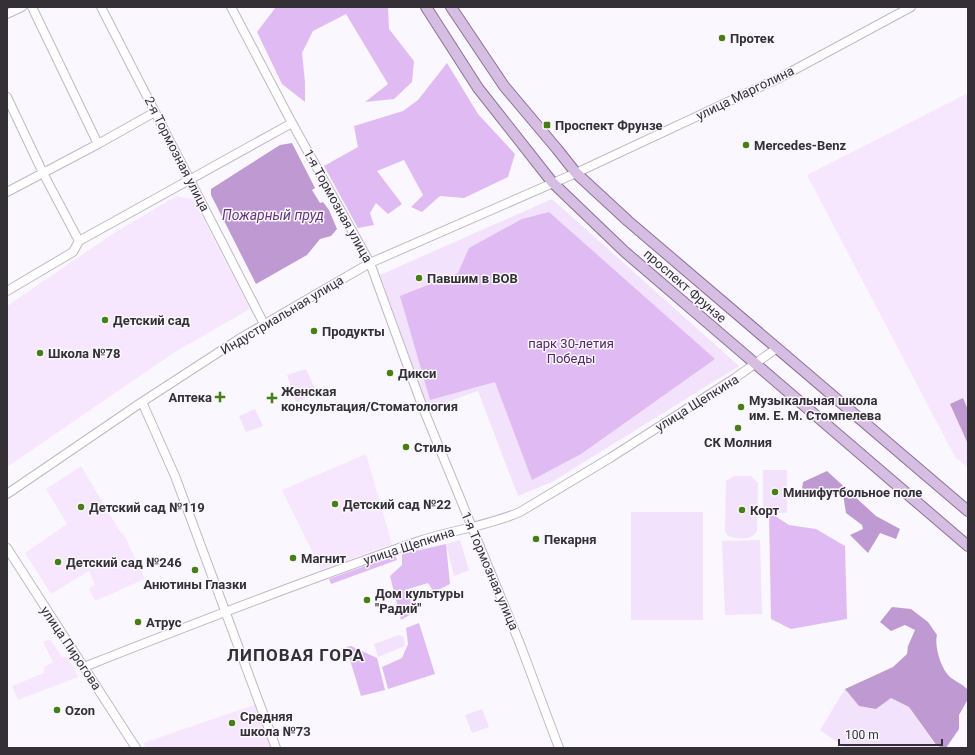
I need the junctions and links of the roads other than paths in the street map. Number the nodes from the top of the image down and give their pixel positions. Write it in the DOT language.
graph roads {
  1 [pos="22,7"];
  2 [pos="32,7"];
  3 [pos="101,7"];
  4 [pos="231,7"];
  5 [pos="426,7"];
  6 [pos="451,7"];
  7 [pos="912,7"];
  8 [pos="7,14"];
  9 [pos="7,97"];
  10 [pos="155,112"];
  11 [pos="292,123"];
  12 [pos="98,144"];
  13 [pos="576,172"];
  14 [pos="43,173"];
  15 [pos="190,179"];
  16 [pos="552,182"];
  17 [pos="7,192"];
  18 [pos="79,241"];
  19 [pos="370,263"];
  20 [pos="7,291"];
  21 [pos="264,324"];
  22 [pos="777,348"];
  23 [pos="757,365"];
  24 [pos="142,402"];
  25 [pos="7,494"];
  26 [pos="968,511"];
  27 [pos="471,527"];
  28 [pos="968,546"];
  29 [pos="7,548"];
  30 [pos="226,612"];
  31 [pos="84,667"];
  32 [pos="136,748"];
  33 [pos="276,748"];
  34 [pos="559,748"];
  1 -- 8 [label="street"];
  2 -- 12 [label="street"];
  3 -- 10 [label="street, 2-я Тормозная улица"];
  4 -- 11 [label="street, 1-я Тормозная улица"];
  5 -- 16 [label="main road, проспект Фрунзе"];
  6 -- 13 [label="main road, проспект Фрунзе"];
  7 -- 13 [label="street, улица Марголина"];
  9 -- 14 [label="street"];
  10 -- 12 [label="street"];
  10 -- 15 [label="street, 2-я Тормозная улица"];
  11 -- 15 [label="street"];
  11 -- 19 [label="street, 1-я Тормозная улица"];
  12 -- 14 [label="street"];
  13 -- 16 [label="street, Индустриальная улица"];
  13 -- 22 [label="main road, проспект Фрунзе"];
  14 -- 17 [label="street"];
  14 -- 18 [label="street"];
  15 -- 18 [label="street"];
  15 -- 21 [label="street, 2-я Тормозная улица"];
  16 -- 19 [label="street, Индустриальная улица"];
  16 -- 23 [label="main road, проспект Фрунзе"];
  18 -- 20 [label="street"];
  19 -- 21 [label="street, Индустриальная улица"];
  19 -- 27 [label="street, 1-я Тормозная улица"];
  21 -- 24 [label="street, Индустриальная улица"];
  22 -- 23 [label="street, улица Щепкина"];
  22 -- 26 [label="main road, проспект Фрунзе"];
  23 -- 27 [label="street, улица Щепкина"];
  23 -- 28 [label="main road, проспект Фрунзе"];
  24 -- 25 [label="street, Индустриальная улица"];
  24 -- 30 [label="street"];
  27 -- 30 [label="street, улица Щепкина"];
  27 -- 34 [label="street, 1-я Тормозная улица"];
  29 -- 31 [label="street, улица Пирогова"];
  30 -- 31 [label="street, улица Щепкина"];
  30 -- 33 [label="street"];
  31 -- 32 [label="street, улица Пирогова"];
}
